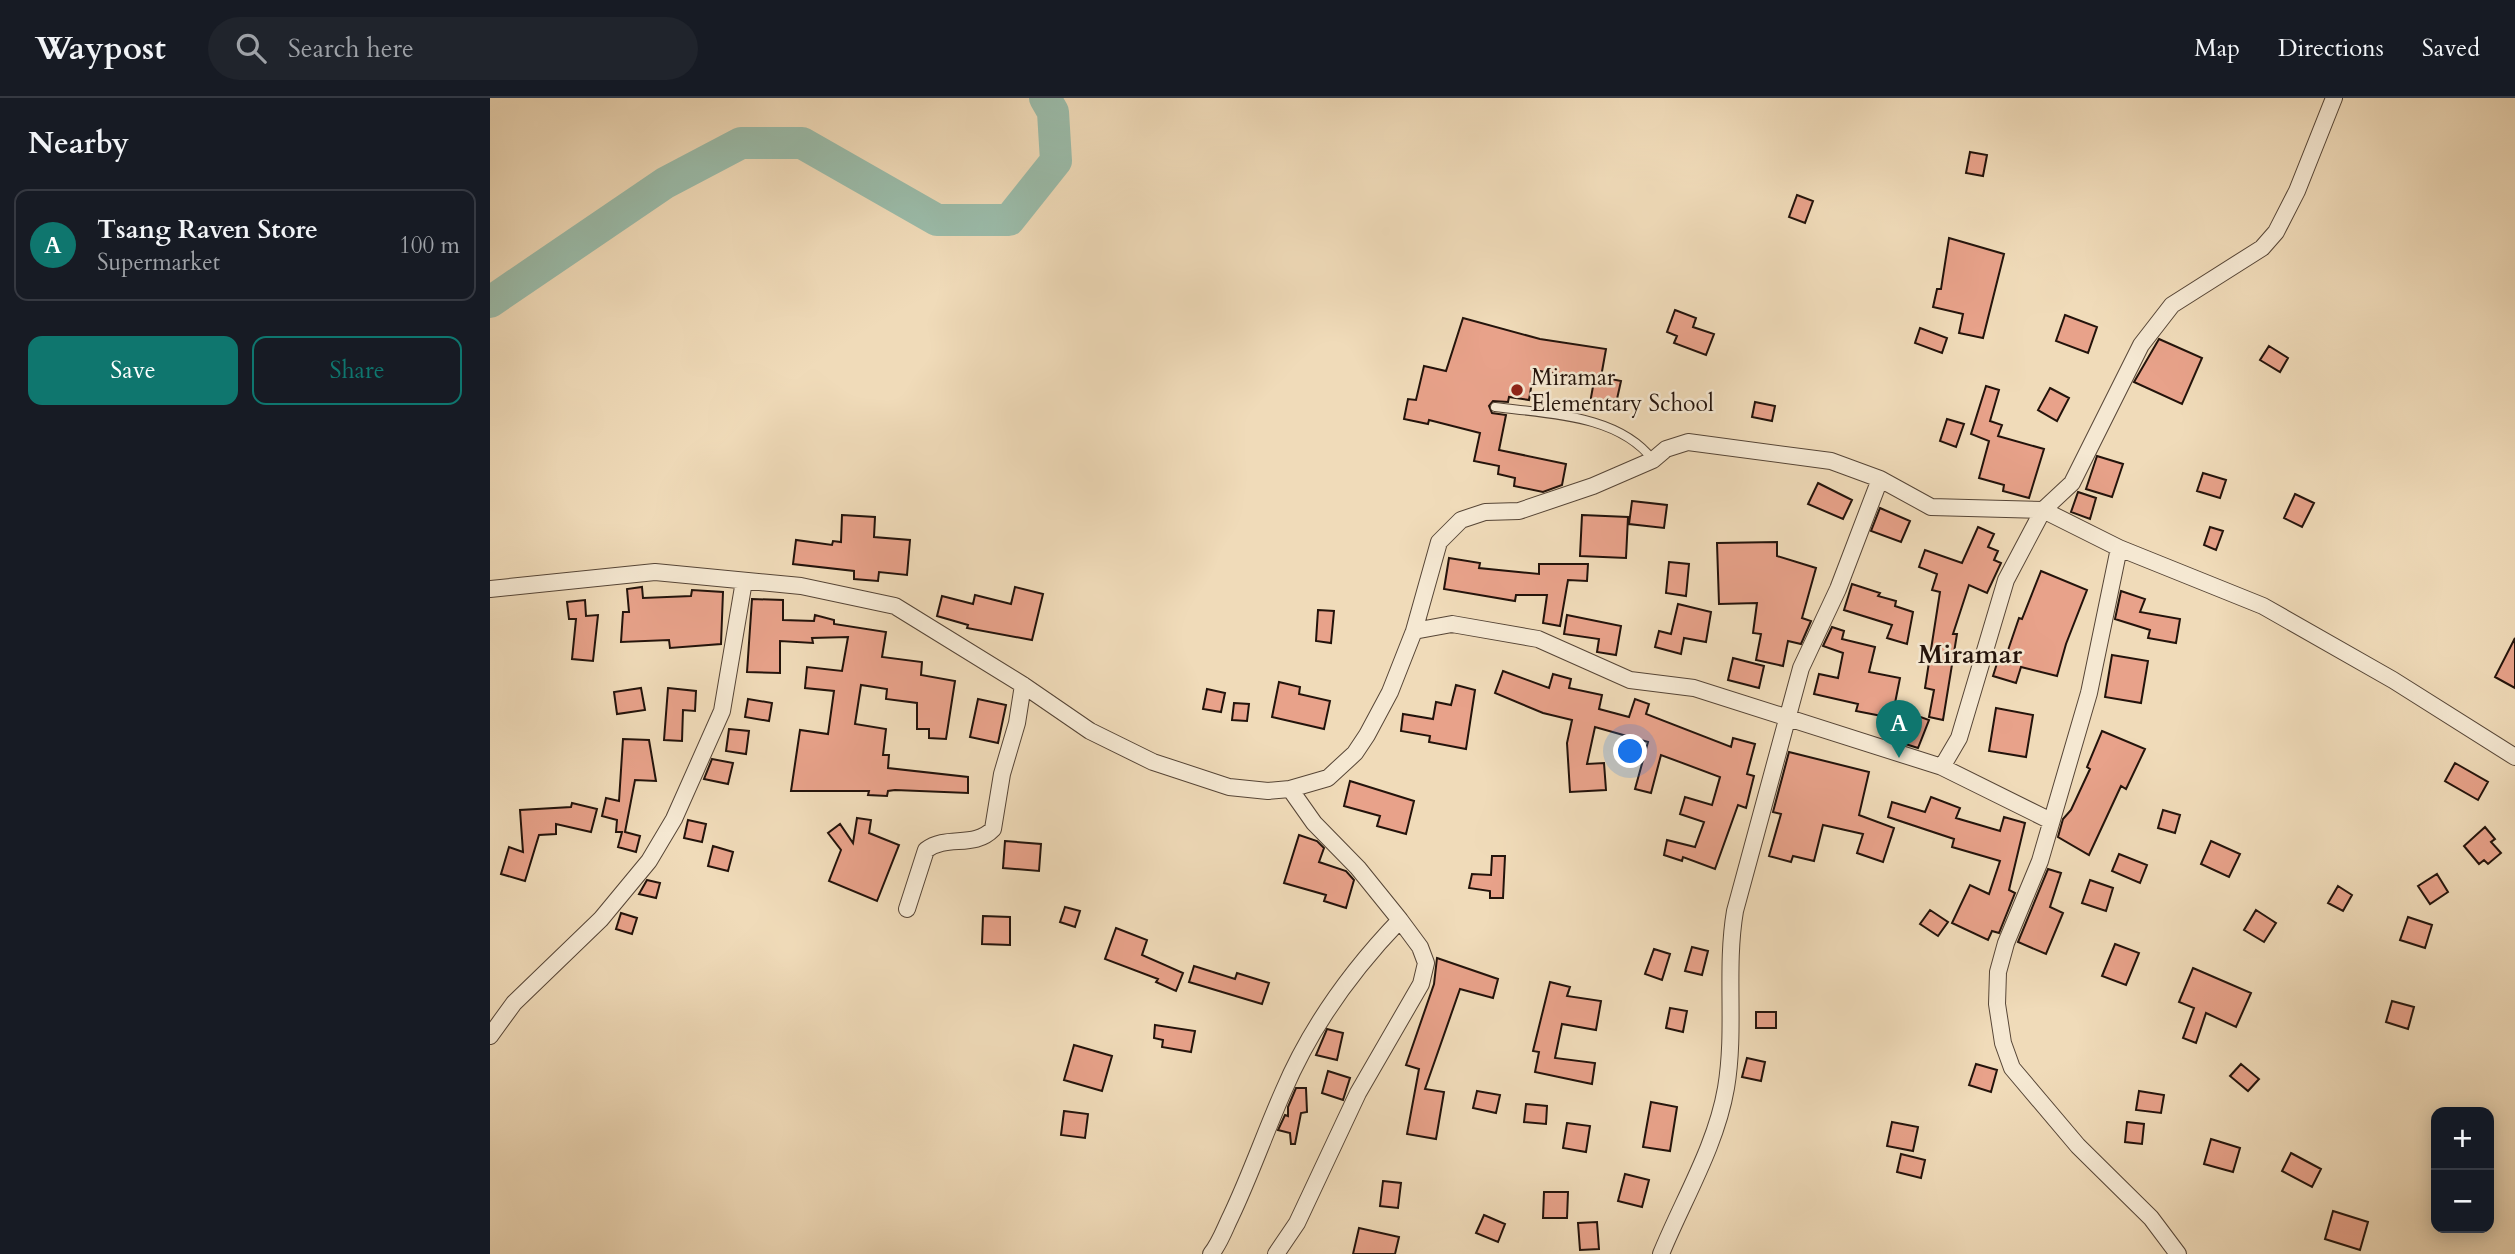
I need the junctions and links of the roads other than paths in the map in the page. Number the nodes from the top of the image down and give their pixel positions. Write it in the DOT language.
graph roads {
  1 [pos="2334,98"];
  2 [pos="1495,407"];
  3 [pos="1653,460"];
  4 [pos="1881,479"];
  5 [pos="2043,510"];
  6 [pos="2119,548"];
  7 [pos="744,581"];
  8 [pos="490,589"];
  9 [pos="1414,631"];
  10 [pos="1023,685"];
  11 [pos="1789,719"];
  12 [pos="2515,757"];
  13 [pos="1942,767"];
  14 [pos="1290,789"];
  15 [pos="2051,821"];
  16 [pos="907,909"];
  17 [pos="1400,920"];
  18 [pos="490,1036"];
  19 [pos="1211,1254"];
  20 [pos="1276,1254"];
  21 [pos="1661,1254"];
  22 [pos="2178,1254"];
  1 -- 5 [label="street"];
  2 -- 3 [label="lane"];
  3 -- 4 [label="street"];
  3 -- 9 [label="street"];
  4 -- 5 [label="street"];
  4 -- 11 [label="street"];
  5 -- 6 [label="street"];
  5 -- 13 [label="street"];
  6 -- 12 [label="street"];
  6 -- 15 [label="street"];
  7 -- 8 [label="street"];
  7 -- 10 [label="street"];
  7 -- 18 [label="street"];
  9 -- 11 [label="street"];
  9 -- 14 [label="street"];
  10 -- 14 [label="street"];
  10 -- 16 [label="street"];
  11 -- 13 [label="street"];
  11 -- 21 [label="street"];
  13 -- 15 [label="street"];
  14 -- 17 [label="street"];
  15 -- 22 [label="street"];
  17 -- 19 [label="street"];
  17 -- 20 [label="street"];
}
